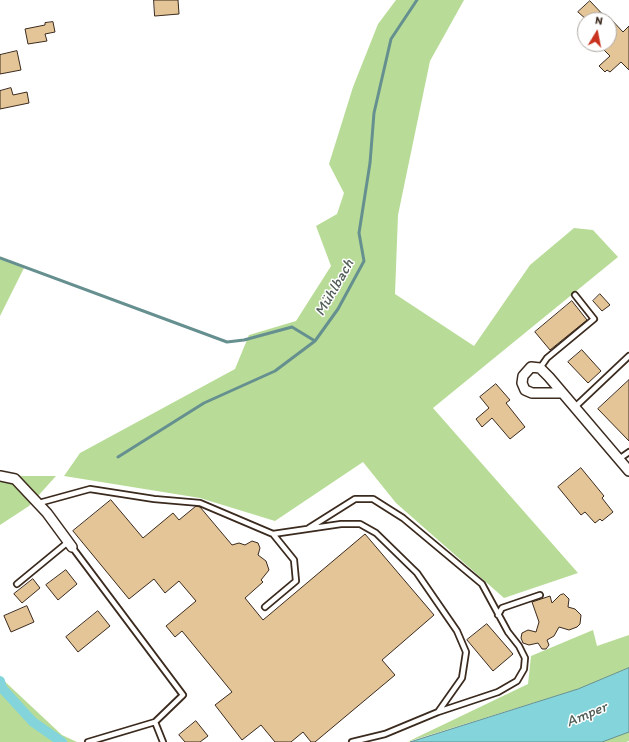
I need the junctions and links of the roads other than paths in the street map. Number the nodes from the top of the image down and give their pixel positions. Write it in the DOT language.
graph roads {
  1 [pos="575,295"];
  2 [pos="629,356"];
  3 [pos="540,368"];
  4 [pos="562,393"];
  5 [pos="575,407"];
  6 [pos="629,452"];
  7 [pos="619,459"];
  8 [pos="629,471"];
  9 [pos="0,476"];
  10 [pos="37,504"];
  11 [pos="309,528"];
  12 [pos="273,534"];
  13 [pos="70,544"];
  14 [pos="17,584"];
  15 [pos="540,595"];
  16 [pos="265,607"];
  17 [pos="498,615"];
  18 [pos="438,712"];
  19 [pos="155,722"];
  20 [pos="88,742"];
  21 [pos="164,742"];
  22 [pos="352,742"];
  1 -- 3 [label="lane"];
  2 -- 5 [label="lane"];
  3 -- 4 [label="street"];
  3 -- 4 [label="street"];
  4 -- 5 [label="street"];
  5 -- 7 [label="street"];
  6 -- 7 [label="lane"];
  7 -- 8 [label="street"];
  9 -- 10 [label="street"];
  10 -- 12 [label="lane"];
  10 -- 13 [label="street"];
  11 -- 12 [label="lane"];
  11 -- 17 [label="lane"];
  11 -- 18 [label="lane"];
  12 -- 16 [label="lane"];
  13 -- 14 [label="lane"];
  13 -- 19 [label="lane"];
  15 -- 17 [label="lane"];
  17 -- 18 [label="lane"];
  18 -- 22 [label="lane"];
  19 -- 20 [label="lane"];
  19 -- 21 [label="lane"];
}
